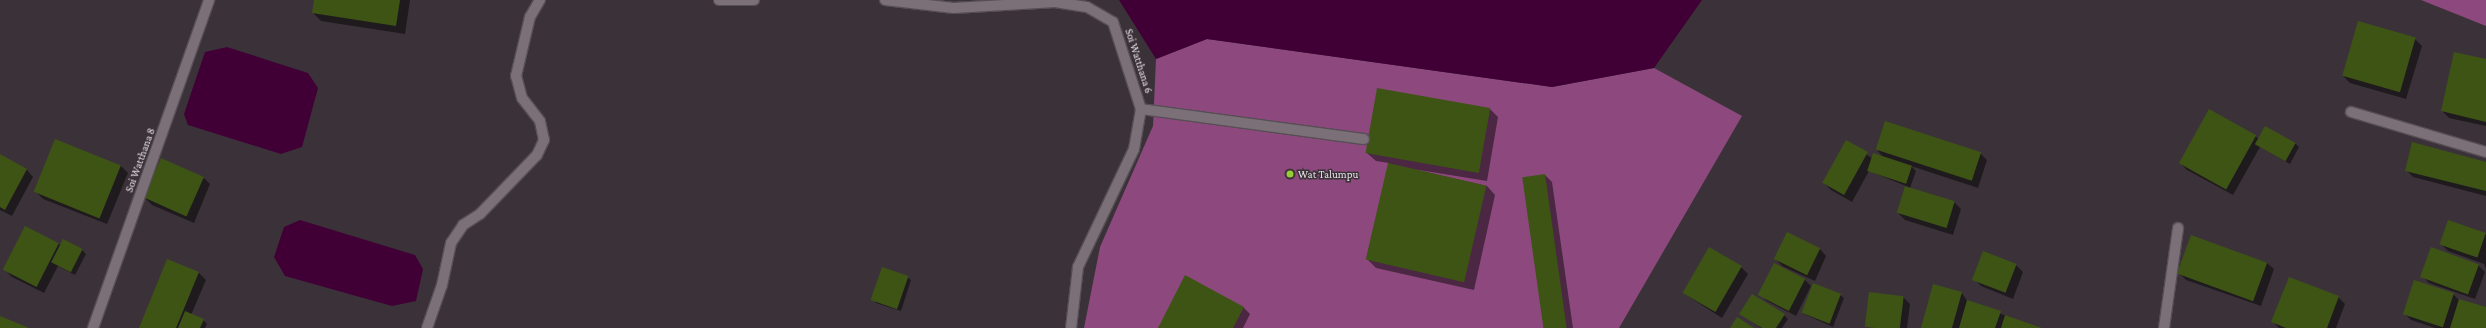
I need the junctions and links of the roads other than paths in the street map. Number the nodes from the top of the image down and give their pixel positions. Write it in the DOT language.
graph roads {
  1 [pos="209,0"];
  2 [pos="540,0"];
  3 [pos="719,0"];
  4 [pos="754,0"];
  5 [pos="885,0"];
  6 [pos="1140,109"];
  7 [pos="2351,112"];
  8 [pos="1364,139"];
  9 [pos="2486,152"];
  10 [pos="2178,228"];
  11 [pos="93,328"];
  12 [pos="427,328"];
  13 [pos="1071,328"];
  14 [pos="2164,328"];
  1 -- 11 [label="street, Soi Watthana 8"];
  2 -- 12 [label="street"];
  3 -- 4 [label="street"];
  5 -- 6 [label="street, Soi Watthana 6"];
  6 -- 8 [label="street"];
  6 -- 13 [label="street, Soi Watthana 6"];
  7 -- 9 [label="street"];
  10 -- 14 [label="street"];
}
